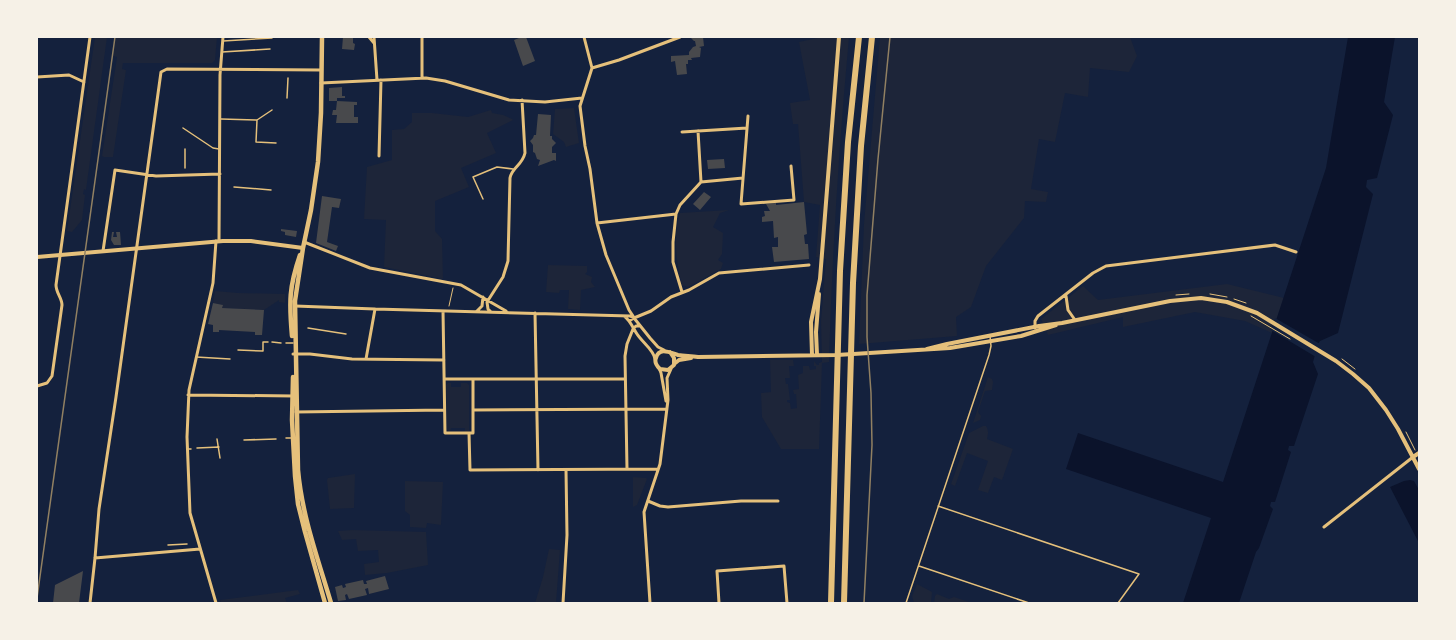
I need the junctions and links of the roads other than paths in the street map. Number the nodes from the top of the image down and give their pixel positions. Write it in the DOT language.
graph roads {
  1 [pos="90,37"];
  2 [pos="322,37"];
  3 [pos="369,37"];
  4 [pos="374,37"];
  5 [pos="422,37"];
  6 [pos="584,37"];
  7 [pos="680,37"];
  8 [pos="839,37"];
  9 [pos="859,37"];
  10 [pos="872,37"];
  11 [pos="272,38"];
  12 [pos="223,39"];
  13 [pos="374,43"];
  14 [pos="270,49"];
  15 [pos="222,52"];
  16 [pos="592,68"];
  17 [pos="221,70"];
  18 [pos="321,70"];
  19 [pos="37,77"];
  20 [pos="288,78"];
  21 [pos="422,78"];
  22 [pos="379,80"];
  23 [pos="84,82"];
  24 [pos="321,83"];
  25 [pos="287,98"];
  26 [pos="582,98"];
  27 [pos="522,100"];
  28 [pos="272,110"];
  29 [pos="748,116"];
  30 [pos="220,119"];
  31 [pos="257,120"];
  32 [pos="183,128"];
  33 [pos="748,128"];
  34 [pos="698,131"];
  35 [pos="682,132"];
  36 [pos="276,143"];
  37 [pos="184,149"];
  38 [pos="220,149"];
  39 [pos="380,156"];
  40 [pos="791,166"];
  41 [pos="185,168"];
  42 [pos="515,169"];
  43 [pos="220,174"];
  44 [pos="146,175"];
  45 [pos="743,178"];
  46 [pos="701,182"];
  47 [pos="234,187"];
  48 [pos="271,190"];
  49 [pos="483,199"];
  50 [pos="676,214"];
  51 [pos="598,224"];
  52 [pos="218,241"];
  53 [pos="304,245"];
  54 [pos="137,248"];
  55 [pos="103,251"];
  56 [pos="1296,252"];
  57 [pos="61,255"];
  58 [pos="37,257"];
  59 [pos="808,265"];
  60 [pos="682,292"];
  61 [pos="1066,296"];
  62 [pos="483,297"];
  63 [pos="290,300"];
  64 [pos="488,301"];
  65 [pos="295,306"];
  66 [pos="375,309"];
  67 [pos="443,311"];
  68 [pos="473,312"];
  69 [pos="492,312"];
  70 [pos="516,313"];
  71 [pos="535,313"];
  72 [pos="624,316"];
  73 [pos="634,318"];
  74 [pos="1075,320"];
  75 [pos="629,321"];
  76 [pos="1062,323"];
  77 [pos="295,325"];
  78 [pos="301,326"];
  79 [pos="640,326"];
  80 [pos="1035,327"];
  81 [pos="308,328"];
  82 [pos="633,329"];
  83 [pos="1036,332"];
  84 [pos="346,334"];
  85 [pos="990,336"];
  86 [pos="991,341"];
  87 [pos="268,342"];
  88 [pos="272,342"];
  89 [pos="281,342"];
  90 [pos="286,343"];
  91 [pos="293,343"];
  92 [pos="927,349"];
  93 [pos="238,350"];
  94 [pos="667,351"];
  95 [pos="294,354"];
  96 [pos="815,355"];
  97 [pos="196,357"];
  98 [pos="698,357"];
  99 [pos="230,359"];
  100 [pos="366,359"];
  101 [pos="444,360"];
  102 [pos="655,360"];
  103 [pos="672,366"];
  104 [pos="659,368"];
  105 [pos="444,379"];
  106 [pos="472,379"];
  107 [pos="536,379"];
  108 [pos="625,379"];
  109 [pos="37,386"];
  110 [pos="188,395"];
  111 [pos="294,396"];
  112 [pos="626,409"];
  113 [pos="667,409"];
  114 [pos="444,410"];
  115 [pos="473,410"];
  116 [pos="537,410"];
  117 [pos="295,412"];
  118 [pos="469,433"];
  119 [pos="286,438"];
  120 [pos="296,438"];
  121 [pos="217,439"];
  122 [pos="276,439"];
  123 [pos="244,440"];
  124 [pos="197,448"];
  125 [pos="219,448"];
  126 [pos="1419,453"];
  127 [pos="220,458"];
  128 [pos="1414,458"];
  129 [pos="1419,468"];
  130 [pos="627,469"];
  131 [pos="658,469"];
  132 [pos="538,470"];
  133 [pos="566,470"];
  134 [pos="648,501"];
  135 [pos="778,501"];
  136 [pos="938,506"];
  137 [pos="1324,527"];
  138 [pos="199,543"];
  139 [pos="187,544"];
  140 [pos="194,544"];
  141 [pos="168,545"];
  142 [pos="200,549"];
  143 [pos="95,558"];
  144 [pos="918,566"];
  145 [pos="90,603"];
  146 [pos="216,603"];
  147 [pos="325,603"];
  148 [pos="331,603"];
  149 [pos="563,603"];
  150 [pos="650,603"];
  151 [pos="719,603"];
  152 [pos="787,603"];
  153 [pos="830,603"];
  154 [pos="844,603"];
  155 [pos="906,603"];
  156 [pos="1029,603"];
  157 [pos="1118,603"];
  1 -- 23 [label="street"];
  2 -- 18 [label="main road"];
  3 -- 13 [label="street"];
  4 -- 13 [label="street"];
  5 -- 21 [label="street"];
  6 -- 16 [label="street"];
  7 -- 16 [label="street"];
  8 -- 96 [label="street"];
  9 -- 153 [label="highway"];
  10 -- 154 [label="highway"];
  11 -- 12 [label="lane"];
  12 -- 15 [label="street"];
  13 -- 22 [label="street"];
  14 -- 15 [label="lane"];
  15 -- 17 [label="street"];
  16 -- 26 [label="street"];
  17 -- 18 [label="street"];
  17 -- 30 [label="street"];
  17 -- 44 [label="street"];
  18 -- 24 [label="main road"];
  19 -- 23 [label="street"];
  20 -- 25 [label="lane"];
  21 -- 22 [label="street"];
  21 -- 27 [label="street"];
  22 -- 24 [label="street"];
  22 -- 39 [label="street"];
  23 -- 57 [label="street"];
  24 -- 53 [label="main road"];
  26 -- 27 [label="street"];
  26 -- 51 [label="street"];
  27 -- 42 [label="street"];
  28 -- 31 [label="lane"];
  29 -- 33 [label="street"];
  30 -- 31 [label="lane"];
  30 -- 38 [label="street"];
  31 -- 36 [label="lane"];
  32 -- 38 [label="lane"];
  33 -- 34 [label="street"];
  33 -- 45 [label="street"];
  34 -- 35 [label="street"];
  34 -- 46 [label="street"];
  37 -- 41 [label="lane"];
  38 -- 43 [label="street"];
  40 -- 45 [label="street"];
  42 -- 49 [label="lane"];
  42 -- 64 [label="street"];
  43 -- 44 [label="street"];
  43 -- 52 [label="street"];
  44 -- 54 [label="street"];
  44 -- 55 [label="street"];
  45 -- 46 [label="street"];
  46 -- 50 [label="street"];
  47 -- 48 [label="lane"];
  50 -- 51 [label="street"];
  50 -- 60 [label="street"];
  51 -- 73 [label="street"];
  52 -- 53 [label="street"];
  52 -- 54 [label="street"];
  52 -- 97 [label="street"];
  53 -- 62 [label="street"];
  53 -- 63 [label="main road"];
  53 -- 65 [label="main road"];
  54 -- 55 [label="street"];
  54 -- 143 [label="street"];
  55 -- 57 [label="street"];
  56 -- 61 [label="street"];
  57 -- 58 [label="street"];
  57 -- 109 [label="street"];
  59 -- 60 [label="street"];
  60 -- 73 [label="street"];
  61 -- 74 [label="street"];
  61 -- 80 [label="street"];
  62 -- 64 [label="street"];
  62 -- 68 [label="street"];
  63 -- 65 [label="street"];
  63 -- 91 [label="main road"];
  64 -- 69 [label="street"];
  64 -- 70 [label="street"];
  65 -- 66 [label="street"];
  65 -- 77 [label="main road"];
  66 -- 67 [label="street"];
  66 -- 100 [label="street"];
  67 -- 68 [label="street"];
  67 -- 101 [label="street"];
  68 -- 69 [label="street"];
  69 -- 70 [label="street"];
  70 -- 71 [label="street"];
  71 -- 72 [label="street"];
  71 -- 107 [label="street"];
  72 -- 73 [label="street"];
  72 -- 75 [label="street"];
  73 -- 75 [label="street"];
  73 -- 79 [label="street"];
  74 -- 76 [label="street"];
  74 -- 128 [label="street"];
  75 -- 82 [label="street"];
  76 -- 80 [label="street"];
  76 -- 83 [label="street"];
  77 -- 78 [label="lane"];
  77 -- 95 [label="main road"];
  79 -- 82 [label="street"];
  79 -- 94 [label="street"];
  80 -- 83 [label="street"];
  80 -- 85 [label="street"];
  81 -- 84 [label="lane"];
  82 -- 102 [label="street"];
  82 -- 108 [label="street"];
  83 -- 86 [label="street"];
  85 -- 86 [label="lane"];
  85 -- 92 [label="street"];
  86 -- 92 [label="street"];
  86 -- 136 [label="lane"];
  87 -- 93 [label="lane"];
  88 -- 89 [label="lane"];
  90 -- 91 [label="lane"];
  91 -- 95 [label="main road"];
  92 -- 96 [label="street"];
  94 -- 98 [label="street"];
  94 -- 102 [label="street"];
  94 -- 103 [label="street"];
  95 -- 100 [label="street"];
  95 -- 111 [label="main road"];
  96 -- 98 [label="street"];
  97 -- 99 [label="lane"];
  97 -- 110 [label="street"];
  98 -- 103 [label="street"];
  100 -- 101 [label="street"];
  101 -- 105 [label="street"];
  102 -- 104 [label="street"];
  103 -- 104 [label="street"];
  103 -- 113 [label="street"];
  104 -- 113 [label="street"];
  105 -- 106 [label="street"];
  105 -- 114 [label="street"];
  106 -- 107 [label="street"];
  106 -- 115 [label="street"];
  107 -- 108 [label="street"];
  107 -- 116 [label="street"];
  108 -- 112 [label="street"];
  110 -- 111 [label="street"];
  110 -- 138 [label="street"];
  111 -- 117 [label="main road"];
  112 -- 113 [label="street"];
  112 -- 116 [label="street"];
  112 -- 130 [label="street"];
  113 -- 131 [label="street"];
  114 -- 117 [label="street"];
  114 -- 118 [label="street"];
  115 -- 116 [label="street"];
  115 -- 118 [label="street"];
  116 -- 132 [label="street"];
  117 -- 120 [label="main road"];
  118 -- 132 [label="street"];
  119 -- 120 [label="lane"];
  120 -- 147 [label="main road"];
  120 -- 148 [label="main road"];
  121 -- 125 [label="lane"];
  122 -- 123 [label="lane"];
  124 -- 125 [label="lane"];
  125 -- 127 [label="lane"];
  126 -- 128 [label="street"];
  128 -- 129 [label="street"];
  128 -- 137 [label="street"];
  130 -- 131 [label="street"];
  130 -- 133 [label="street"];
  131 -- 134 [label="street"];
  132 -- 133 [label="street"];
  133 -- 149 [label="street"];
  134 -- 135 [label="street"];
  134 -- 150 [label="street"];
  136 -- 144 [label="lane"];
  136 -- 157 [label="lane"];
  138 -- 140 [label="lane"];
  138 -- 142 [label="street"];
  139 -- 141 [label="lane"];
  142 -- 143 [label="street"];
  142 -- 146 [label="street"];
  143 -- 145 [label="street"];
  144 -- 155 [label="lane"];
  144 -- 156 [label="lane"];
  151 -- 152 [label="street"];
}
